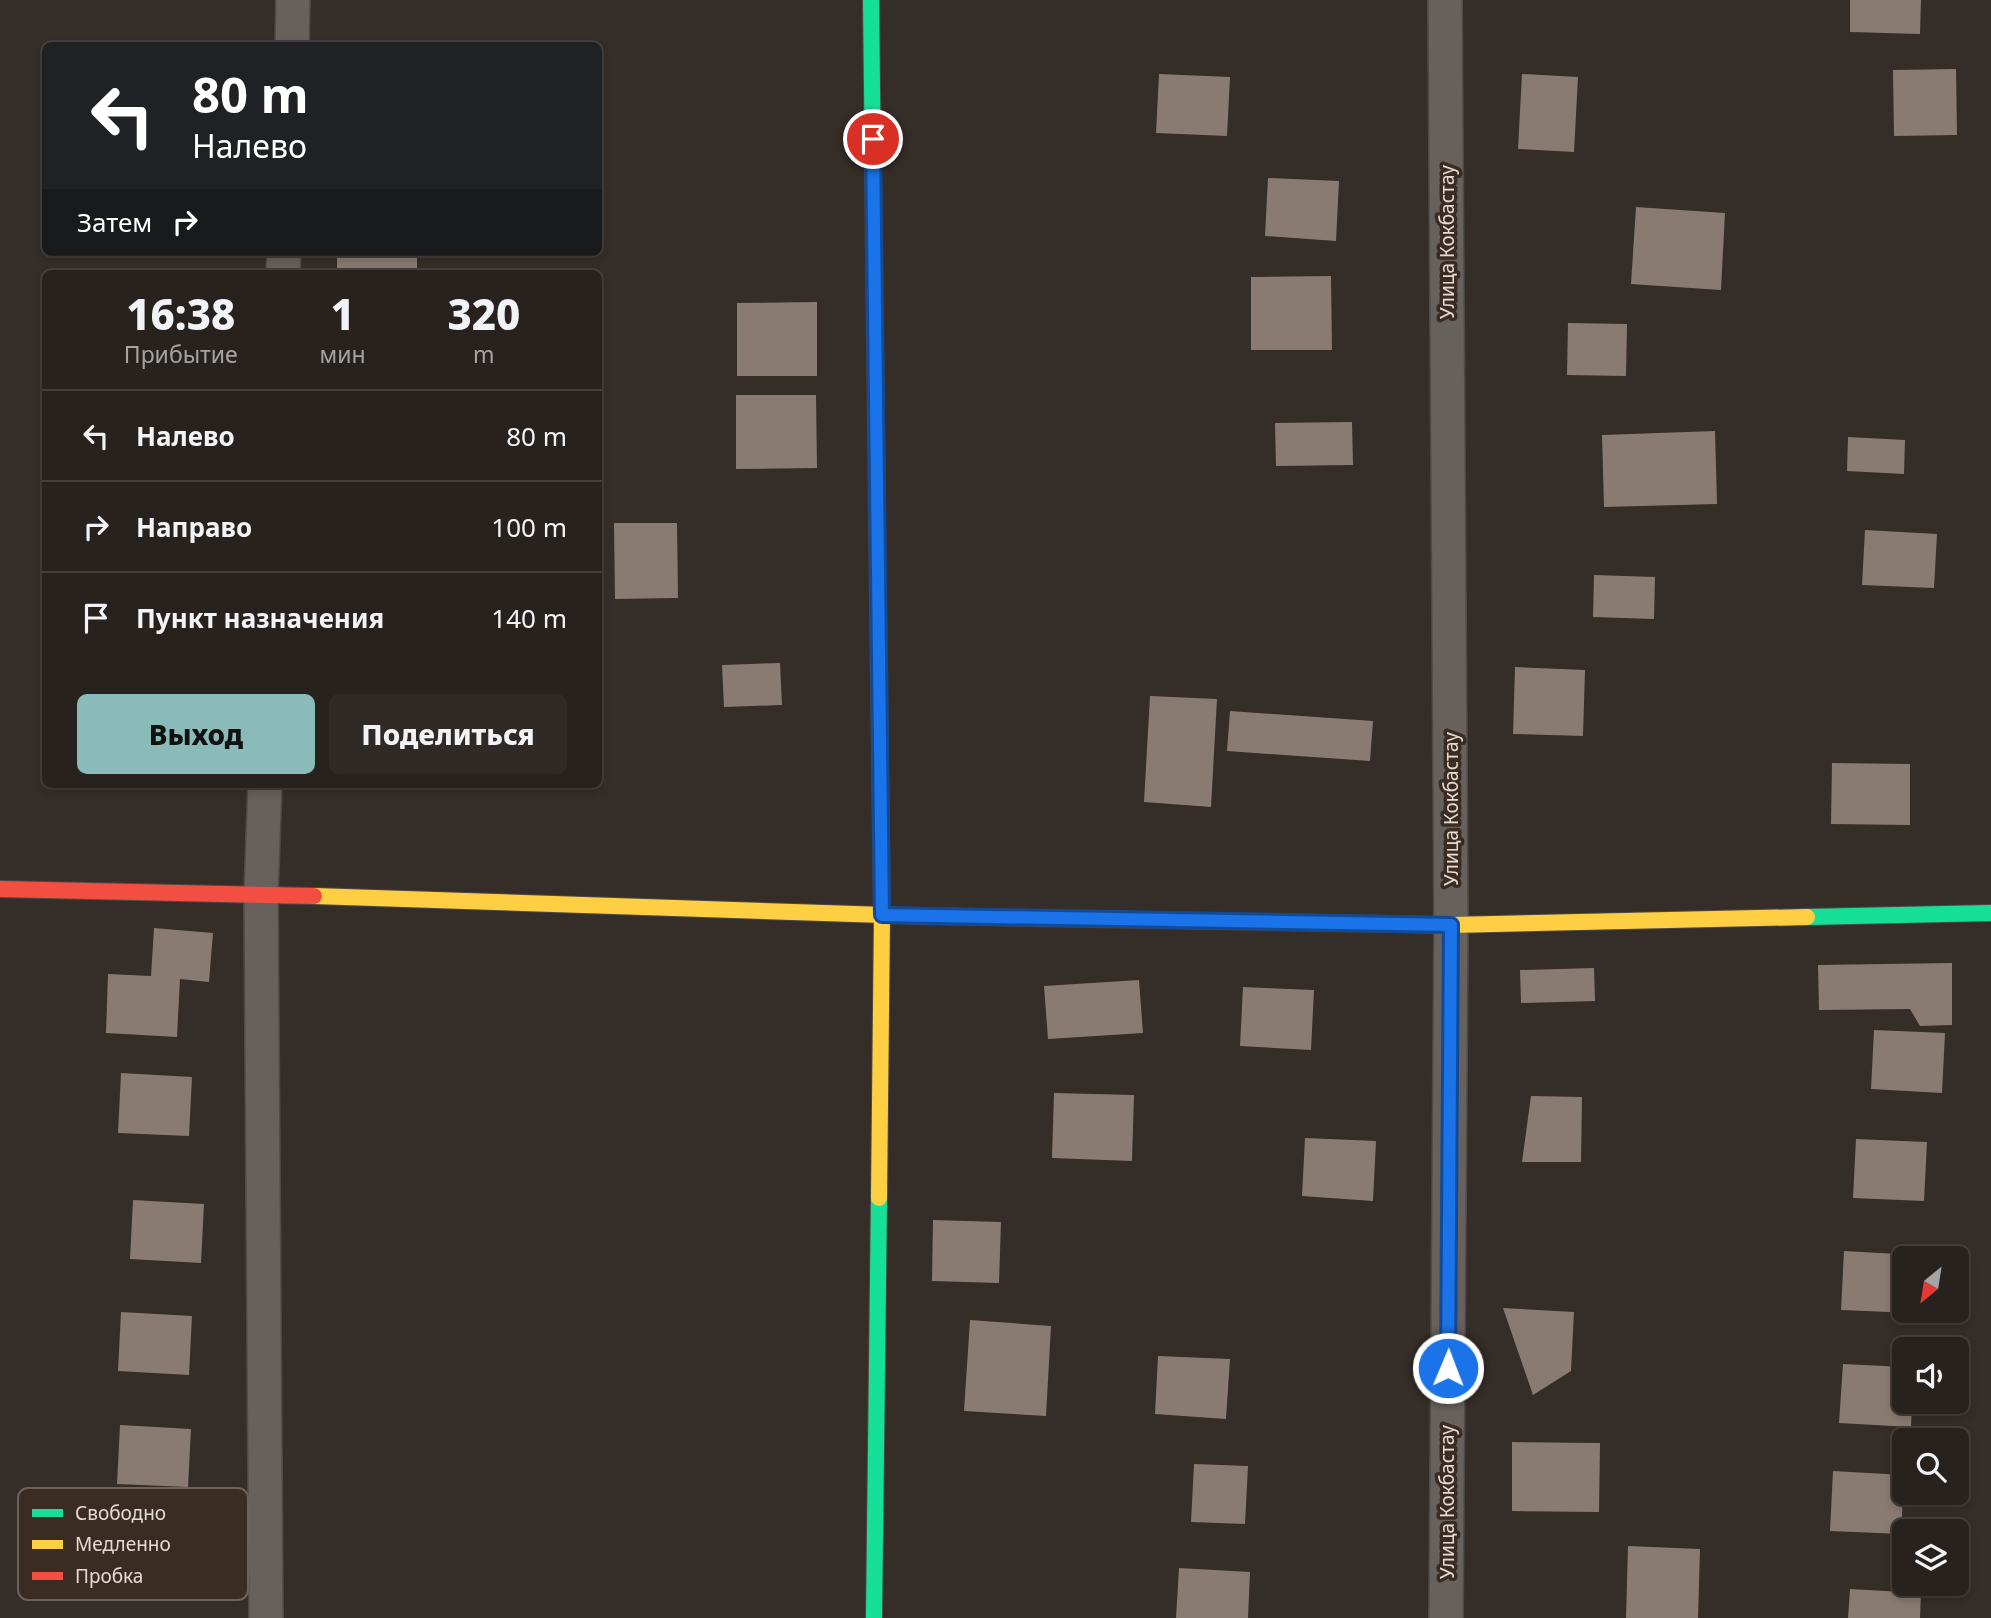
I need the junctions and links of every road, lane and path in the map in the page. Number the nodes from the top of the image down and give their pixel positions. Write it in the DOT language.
graph roads {
  1 [pos="293,0"];
  2 [pos="871,0"];
  3 [pos="1445,0"];
  4 [pos="292,42"];
  5 [pos="265,788"];
  6 [pos="0,889"];
  7 [pos="261,894"];
  8 [pos="1991,913"];
  9 [pos="882,915"];
  10 [pos="1451,925"];
  11 [pos="266,1618"];
  12 [pos="874,1618"];
  13 [pos="1446,1618"];
  1 -- 4 [label="street"];
  2 -- 9 [label="street"];
  3 -- 10 [label="street, Улица Кокбастау"];
  5 -- 7 [label="street"];
  6 -- 7 [label="street"];
  7 -- 9 [label="street"];
  7 -- 11 [label="street"];
  8 -- 10 [label="street"];
  9 -- 10 [label="street"];
  9 -- 12 [label="street"];
  10 -- 13 [label="street, Улица Кокбастау"];
}
